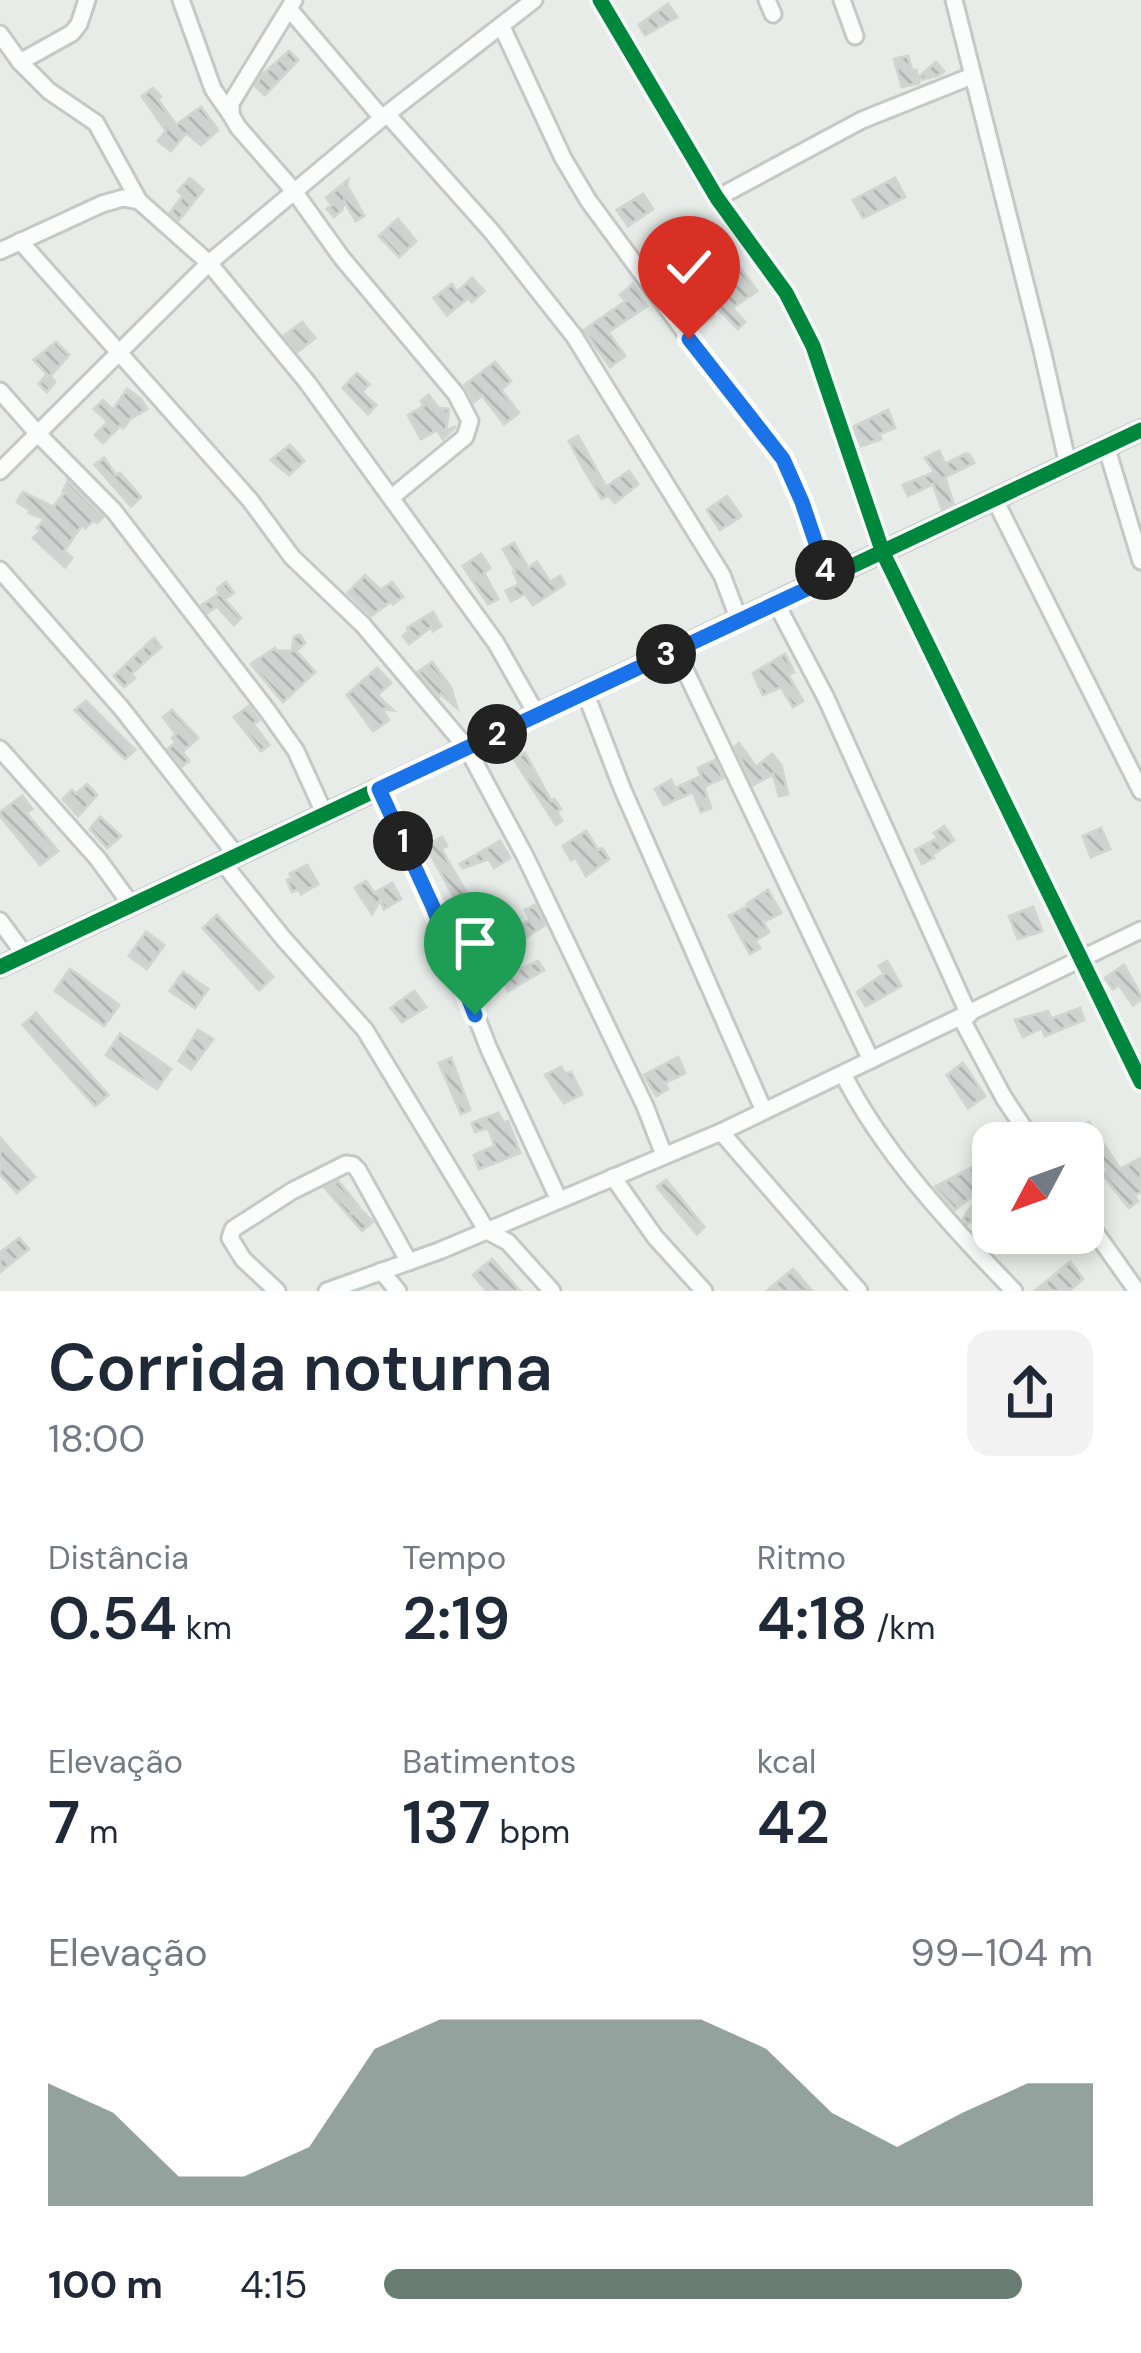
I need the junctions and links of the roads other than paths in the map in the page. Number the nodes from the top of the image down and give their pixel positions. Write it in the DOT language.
graph roads {
  1 [pos="87,0"];
  2 [pos="181,0"];
  3 [pos="534,0"];
  4 [pos="600,0"];
  5 [pos="842,0"];
  6 [pos="954,0"];
  7 [pos="292,5"];
  8 [pos="502,27"];
  9 [pos="0,34"];
  10 [pos="855,36"];
  11 [pos="20,62"];
  12 [pos="972,76"];
  13 [pos="231,115"];
  14 [pos="384,116"];
  15 [pos="294,191"];
  16 [pos="717,198"];
  17 [pos="139,201"];
  18 [pos="20,241"];
  19 [pos="0,251"];
  20 [pos="209,263"];
  21 [pos="118,351"];
  22 [pos="0,391"];
  23 [pos="1141,430"];
  24 [pos="38,434"];
  25 [pos="1106,446"];
  26 [pos="1067,465"];
  27 [pos="0,471"];
  28 [pos="392,497"];
  29 [pos="994,500"];
  30 [pos="883,553"];
  31 [pos="1141,561"];
  32 [pos="0,570"];
  33 [pos="828,579"];
  34 [pos="776,603"];
  35 [pos="740,620"];
  36 [pos="675,649"];
  37 [pos="585,692"];
  38 [pos="537,715"];
  39 [pos="467,748"];
  40 [pos="0,749"];
  41 [pos="379,789"];
  42 [pos="1141,791"];
  43 [pos="325,814"];
  44 [pos="230,860"];
  45 [pos="132,906"];
  46 [pos="0,921"];
  47 [pos="1141,930"];
  48 [pos="25,956"];
  49 [pos="1082,960"];
  50 [pos="0,967"];
  51 [pos="965,1017"];
  52 [pos="871,1060"];
  53 [pos="843,1073"];
  54 [pos="1141,1082"];
  55 [pos="764,1111"];
  56 [pos="1020,1122"];
  57 [pos="721,1132"];
  58 [pos="664,1155"];
  59 [pos="613,1177"];
  60 [pos="559,1200"];
  61 [pos="487,1232"];
  62 [pos="1104,1245"];
  63 [pos="409,1262"];
  64 [pos="381,1271"];
  65 [pos="277,1291"];
  66 [pos="327,1291"];
  67 [pos="398,1291"];
  68 [pos="552,1291"];
  69 [pos="704,1291"];
  70 [pos="859,1291"];
  71 [pos="1014,1291"];
  72 [pos="1137,1291"];
  1 -- 11 [label="street"];
  2 -- 13 [label="street"];
  3 -- 8 [label="street"];
  4 -- 16 [label="street"];
  5 -- 10 [label="street"];
  6 -- 12 [label="street"];
  7 -- 13 [label="street"];
  7 -- 14 [label="street"];
  8 -- 14 [label="street"];
  8 -- 33 [label="street"];
  9 -- 11 [label="street"];
  11 -- 17 [label="street"];
  12 -- 16 [label="street"];
  12 -- 26 [label="street"];
  13 -- 15 [label="street"];
  14 -- 15 [label="street"];
  14 -- 35 [label="street"];
  15 -- 20 [label="street"];
  15 -- 28 [label="street"];
  16 -- 30 [label="street"];
  17 -- 18 [label="street"];
  17 -- 20 [label="street"];
  18 -- 19 [label="street"];
  18 -- 21 [label="street"];
  20 -- 21 [label="street"];
  20 -- 28 [label="street"];
  21 -- 24 [label="street"];
  21 -- 39 [label="street"];
  22 -- 24 [label="street"];
  23 -- 25 [label="street"];
  24 -- 27 [label="street"];
  24 -- 43 [label="street"];
  25 -- 26 [label="street"];
  25 -- 31 [label="street"];
  26 -- 29 [label="street"];
  28 -- 38 [label="street"];
  29 -- 30 [label="street"];
  29 -- 42 [label="street"];
  30 -- 33 [label="street"];
  30 -- 49 [label="street"];
  32 -- 44 [label="street"];
  33 -- 34 [label="street"];
  34 -- 35 [label="street"];
  34 -- 51 [label="street"];
  35 -- 36 [label="street"];
  36 -- 37 [label="street"];
  36 -- 52 [label="street"];
  37 -- 38 [label="street"];
  37 -- 55 [label="street"];
  38 -- 39 [label="street"];
  39 -- 41 [label="street"];
  39 -- 58 [label="street"];
  40 -- 45 [label="street"];
  41 -- 43 [label="street"];
  41 -- 60 [label="street"];
  43 -- 44 [label="street"];
  44 -- 45 [label="street"];
  44 -- 61 [label="street"];
  45 -- 48 [label="street"];
  46 -- 48 [label="street"];
  47 -- 49 [label="street"];
  48 -- 50 [label="street"];
  49 -- 51 [label="street"];
  49 -- 54 [label="street"];
  51 -- 52 [label="street"];
  51 -- 56 [label="street"];
  52 -- 53 [label="street"];
  53 -- 55 [label="street"];
  53 -- 71 [label="street"];
  55 -- 57 [label="street"];
  57 -- 58 [label="street"];
  57 -- 70 [label="street"];
  58 -- 59 [label="street"];
  59 -- 60 [label="street"];
  59 -- 69 [label="street"];
  60 -- 61 [label="street"];
  61 -- 63 [label="street"];
  61 -- 68 [label="street"];
  62 -- 72 [label="street"];
  63 -- 64 [label="street"];
  63 -- 65 [label="street"];
  64 -- 66 [label="street"];
  64 -- 67 [label="street"];
}
